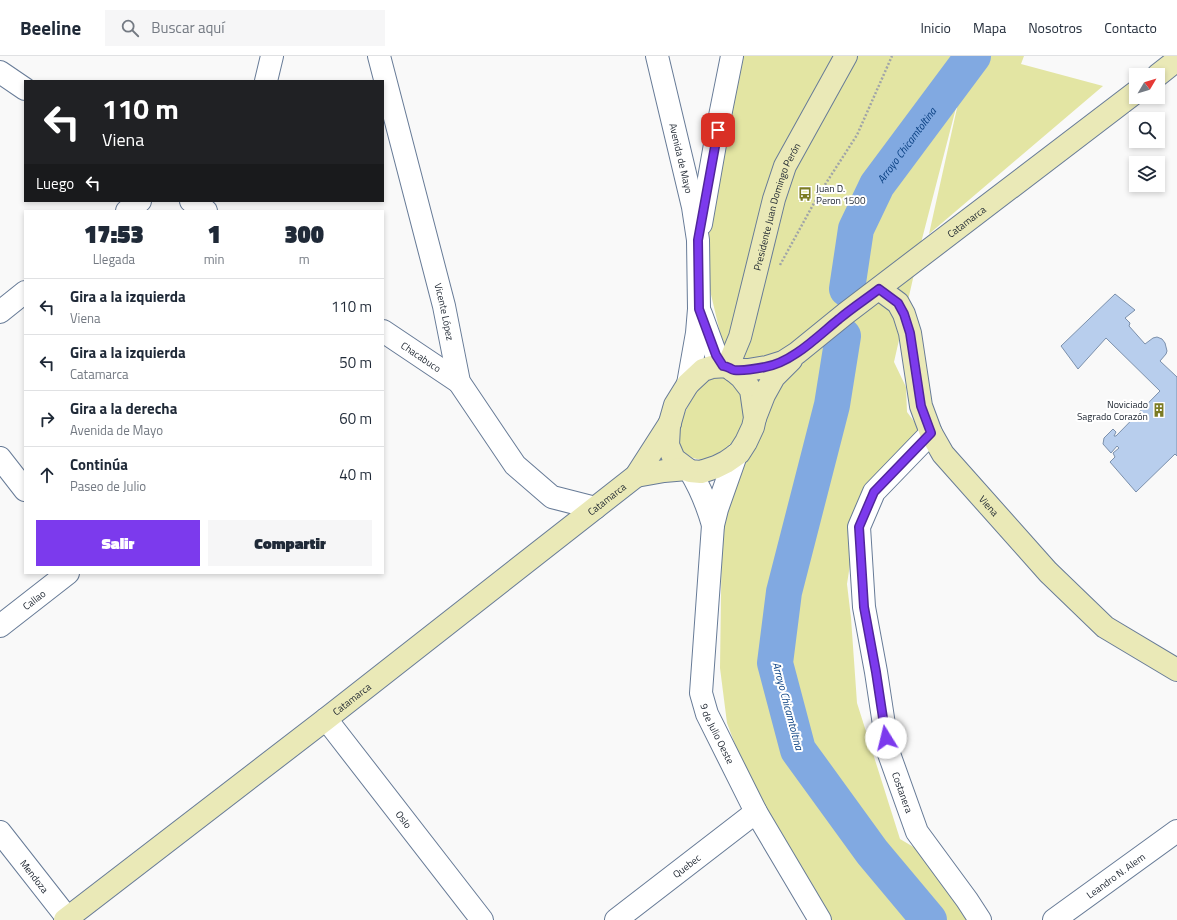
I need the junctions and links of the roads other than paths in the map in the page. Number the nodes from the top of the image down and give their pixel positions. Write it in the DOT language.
graph roads {
  1 [pos="272,56"];
  2 [pos="379,56"];
  3 [pos="657,56"];
  4 [pos="732,56"];
  5 [pos="846,56"];
  6 [pos="0,72"];
  7 [pos="266,80"];
  8 [pos="24,88"];
  9 [pos="1129,97"];
  10 [pos="139,202"];
  11 [pos="192,202"];
  12 [pos="128,210"];
  13 [pos="204,210"];
  14 [pos="698,240"];
  15 [pos="879,289"];
  16 [pos="24,293"];
  17 [pos="699,309"];
  18 [pos="0,312"];
  19 [pos="384,332"];
  20 [pos="797,352"];
  21 [pos="728,368"];
  22 [pos="459,382"];
  23 [pos="688,384"];
  24 [pos="756,418"];
  25 [pos="670,422"];
  26 [pos="931,433"];
  27 [pos="736,455"];
  28 [pos="0,458"];
  29 [pos="688,470"];
  30 [pos="636,476"];
  31 [pos="24,489"];
  32 [pos="595,508"];
  33 [pos="713,525"];
  34 [pos="67,574"];
  35 [pos="0,626"];
  36 [pos="1177,670"];
  37 [pos="326,718"];
  38 [pos="756,812"];
  39 [pos="1177,831"];
  40 [pos="0,832"];
  41 [pos="67,919"];
  42 [pos="482,920"];
  43 [pos="616,920"];
  44 [pos="820,920"];
  45 [pos="980,920"];
  46 [pos="1054,920"];
  1 -- 7 [label="street"];
  2 -- 22 [label="street, Vicente López"];
  3 -- 14 [label="street, Avenida de Mayo"];
  4 -- 14 [label="street"];
  5 -- 21 [label="street, Presidente Juan Domingo Perón"];
  6 -- 8 [label="street"];
  9 -- 15 [label="street, Catamarca"];
  10 -- 12 [label="street"];
  11 -- 13 [label="street"];
  14 -- 17 [label="street, Avenida de Mayo"];
  15 -- 20 [label="street, Catamarca"];
  15 -- 26 [label="street, Viena"];
  16 -- 18 [label="street"];
  17 -- 21 [label="street, Avenida de Mayo"];
  17 -- 23 [label="street, Avenida de Mayo"];
  19 -- 22 [label="street, Chacabuco"];
  20 -- 21 [label="street, Catamarca"];
  20 -- 24 [label="street, Catamarca"];
  21 -- 23 [label="street"];
  21 -- 24 [label="street"];
  22 -- 32 [label="street, Vicente López"];
  23 -- 25 [label="street"];
  24 -- 27 [label="street"];
  25 -- 29 [label="street"];
  25 -- 30 [label="street, Catamarca"];
  26 -- 36 [label="street, Viena"];
  26 -- 45 [label="street, Costanera"];
  27 -- 29 [label="street"];
  27 -- 33 [label="street, 9 de Julio Oeste"];
  28 -- 31 [label="street"];
  29 -- 30 [label="street, Catamarca"];
  29 -- 33 [label="street, 9 de Julio Oeste"];
  30 -- 32 [label="street, Catamarca"];
  32 -- 37 [label="street, Catamarca"];
  33 -- 38 [label="street, 9 de Julio Oeste"];
  34 -- 35 [label="street, Callao"];
  37 -- 41 [label="street, Catamarca"];
  37 -- 42 [label="street, Oslo"];
  38 -- 43 [label="street, Quebec"];
  38 -- 44 [label="street, 9 de Julio Oeste"];
  39 -- 46 [label="street, Leandro N. Alem"];
  40 -- 41 [label="street, Mendoza"];
}
